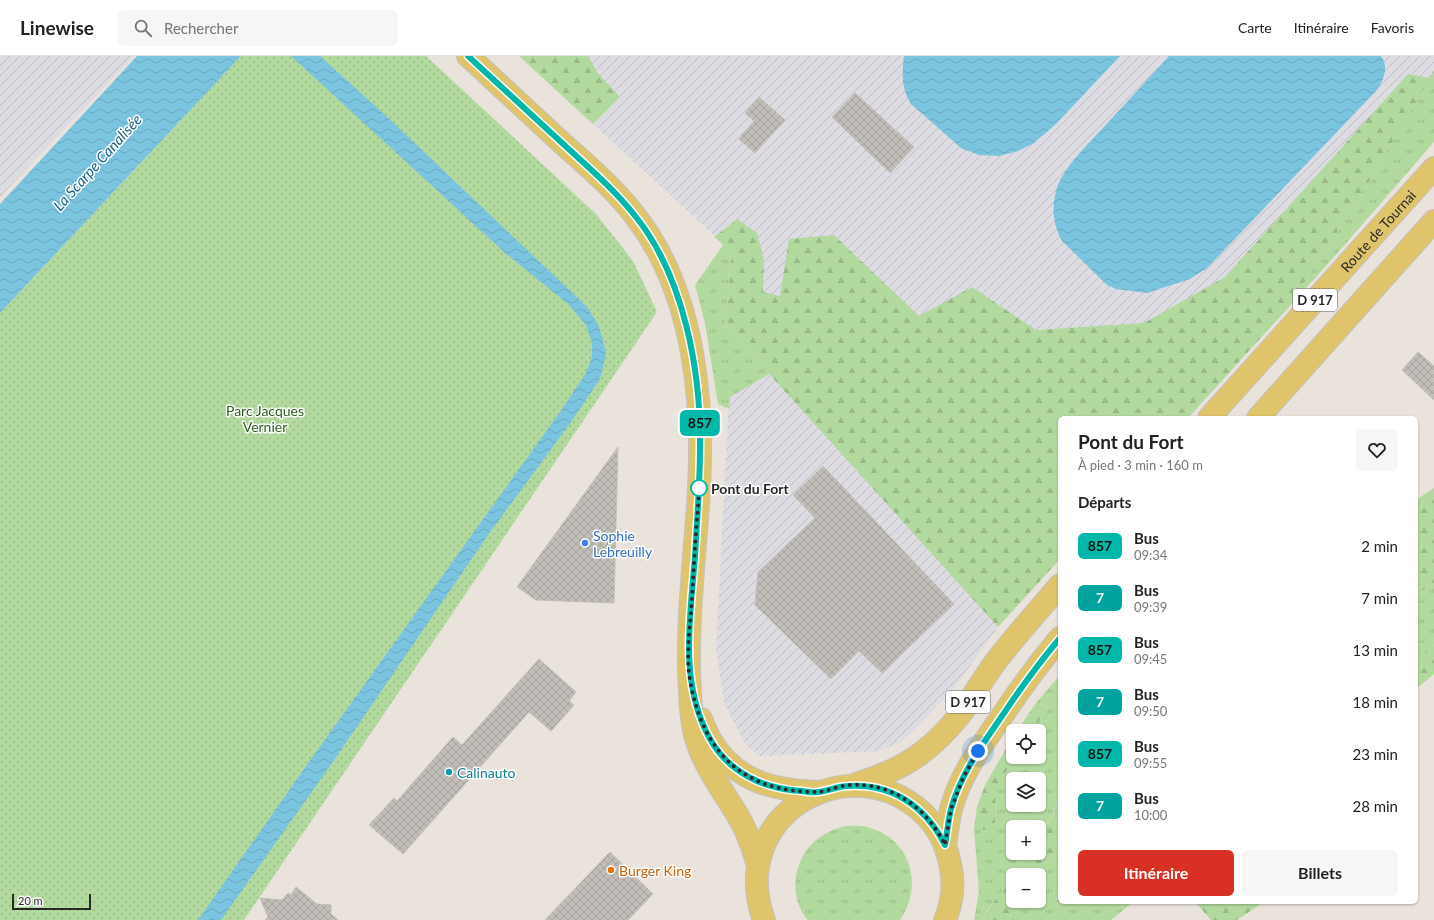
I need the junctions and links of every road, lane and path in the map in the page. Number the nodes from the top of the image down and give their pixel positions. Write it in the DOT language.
graph roads {
  1 [pos="468,56"];
  2 [pos="1434,168"];
  3 [pos="1434,221"];
  4 [pos="1211,416"];
  5 [pos="1260,416"];
  6 [pos="1058,587"];
  7 [pos="1058,641"];
  8 [pos="689,673"];
  9 [pos="851,785"];
  10 [pos="818,792"];
  11 [pos="945,845"];
  12 [pos="758,866"];
  13 [pos="758,898"];
  14 [pos="752,920"];
  15 [pos="764,920"];
  16 [pos="946,920"];
  1 -- 8 [label="main road"];
  2 -- 4 [label="main road, Route de Tournai / D 917"];
  3 -- 5 [label="main road, D 917"];
  6 -- 9 [label="main road, D 917"];
  7 -- 11 [label="main road, D 917"];
  8 -- 10 [label="main road"];
  8 -- 12 [label="main road"];
  9 -- 10 [label="main road"];
  9 -- 11 [label="main road"];
  10 -- 12 [label="main road"];
  11 -- 16 [label="main road"];
  12 -- 13 [label="main road"];
  13 -- 14 [label="main road"];
  13 -- 15 [label="main road"];
}
